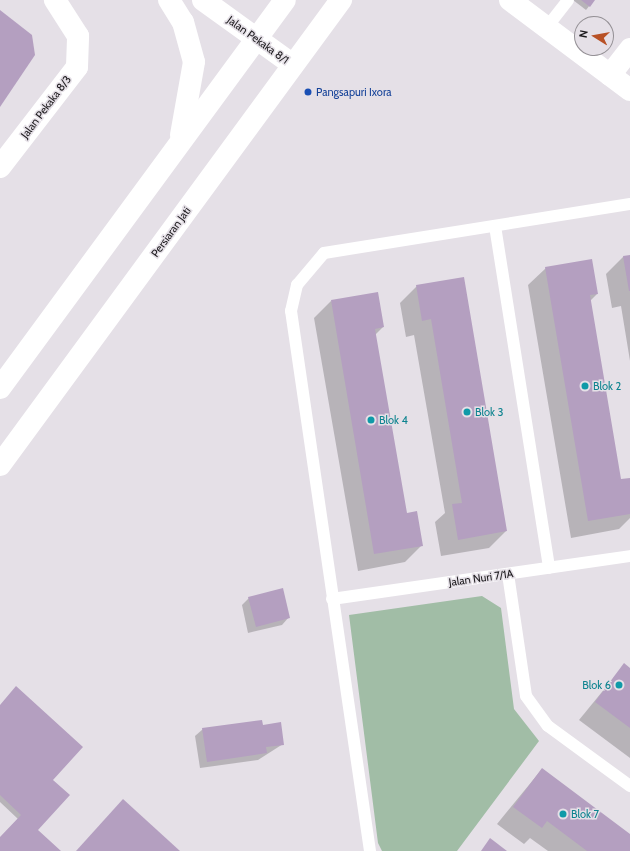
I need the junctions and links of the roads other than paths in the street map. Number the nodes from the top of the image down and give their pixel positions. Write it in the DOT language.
graph roads {
  1 [pos="55,0"];
  2 [pos="169,0"];
  3 [pos="203,0"];
  4 [pos="285,0"];
  5 [pos="342,0"];
  6 [pos="510,0"];
  7 [pos="568,0"];
  8 [pos="547,28"];
  9 [pos="256,37"];
  10 [pos="630,49"];
  11 [pos="293,66"];
  12 [pos="610,75"];
  13 [pos="630,90"];
  14 [pos="177,150"];
  15 [pos="0,167"];
  16 [pos="630,204"];
  17 [pos="495,226"];
  18 [pos="0,388"];
  19 [pos="0,465"];
  20 [pos="630,556"];
  21 [pos="549,568"];
  22 [pos="508,574"];
  23 [pos="332,599"];
  24 [pos="630,786"];
  25 [pos="370,851"];
  1 -- 15 [label="main road, Jalan Pekaka 8/3"];
  2 -- 14 [label="main road"];
  3 -- 9 [label="main road, Jalan Pekaka 8/1"];
  4 -- 9 [label="main road"];
  5 -- 11 [label="main road, Persiaran Jati"];
  6 -- 8 [label="main road"];
  7 -- 8 [label="lane"];
  8 -- 12 [label="main road"];
  9 -- 11 [label="main road, Jalan Pekaka 8/1"];
  9 -- 14 [label="main road"];
  10 -- 12 [label="main road"];
  11 -- 19 [label="main road, Persiaran Jati"];
  12 -- 13 [label="main road"];
  14 -- 18 [label="main road"];
  16 -- 17 [label="lane"];
  17 -- 21 [label="lane"];
  17 -- 23 [label="lane"];
  20 -- 21 [label="lane, Jalan Nuri 7/1A"];
  21 -- 22 [label="lane, Jalan Nuri 7/1A"];
  22 -- 23 [label="lane, Jalan Nuri 7/1A"];
  22 -- 24 [label="lane"];
  23 -- 25 [label="lane"];
}
